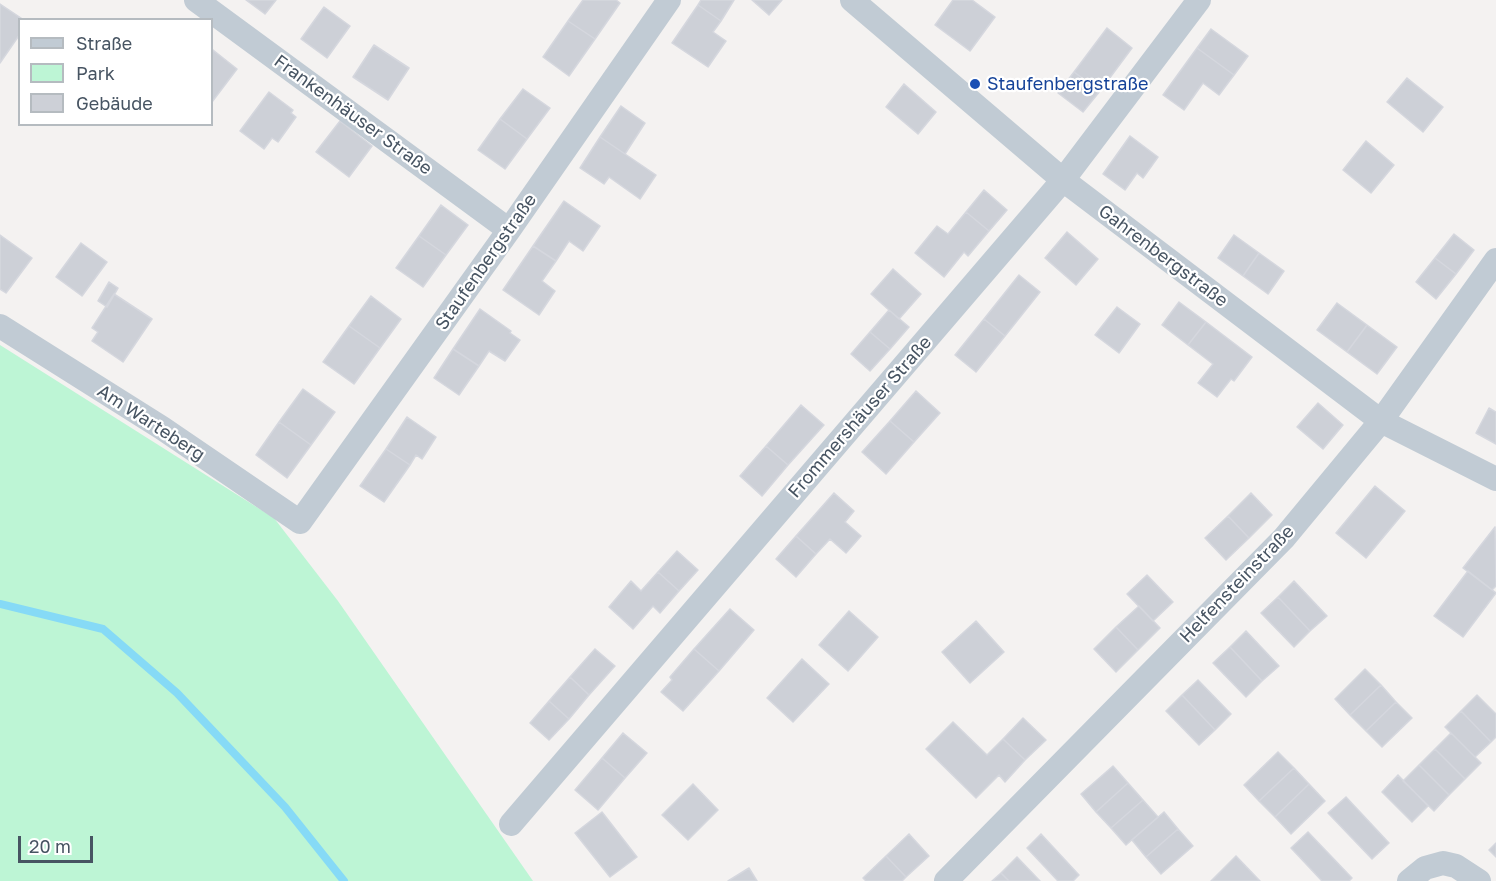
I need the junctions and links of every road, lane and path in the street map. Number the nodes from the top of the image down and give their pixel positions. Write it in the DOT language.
graph roads {
  1 [pos="196,0"];
  2 [pos="669,0"];
  3 [pos="852,0"];
  4 [pos="1199,0"];
  5 [pos="1063,180"];
  6 [pos="509,230"];
  7 [pos="1496,260"];
  8 [pos="0,327"];
  9 [pos="1381,421"];
  10 [pos="1496,479"];
  11 [pos="300,522"];
  12 [pos="511,824"];
  13 [pos="946,881"];
  14 [pos="1408,881"];
  15 [pos="1479,881"];
  1 -- 6 [label="street, Frankenhäuser Straße"];
  2 -- 6 [label="street, Staufenbergstraße"];
  3 -- 5 [label="street, Gahrenbergstraße"];
  4 -- 5 [label="street, Frommershäuser Straße"];
  5 -- 9 [label="street, Gahrenbergstraße"];
  5 -- 12 [label="street, Frommershäuser Straße"];
  6 -- 11 [label="street, Staufenbergstraße"];
  7 -- 9 [label="street, Helfensteinstraße"];
  8 -- 11 [label="street, Am Warteberg"];
  9 -- 10 [label="street, Gahrenbergstraße"];
  9 -- 13 [label="street, Helfensteinstraße"];
  14 -- 15 [label="street"];
}
